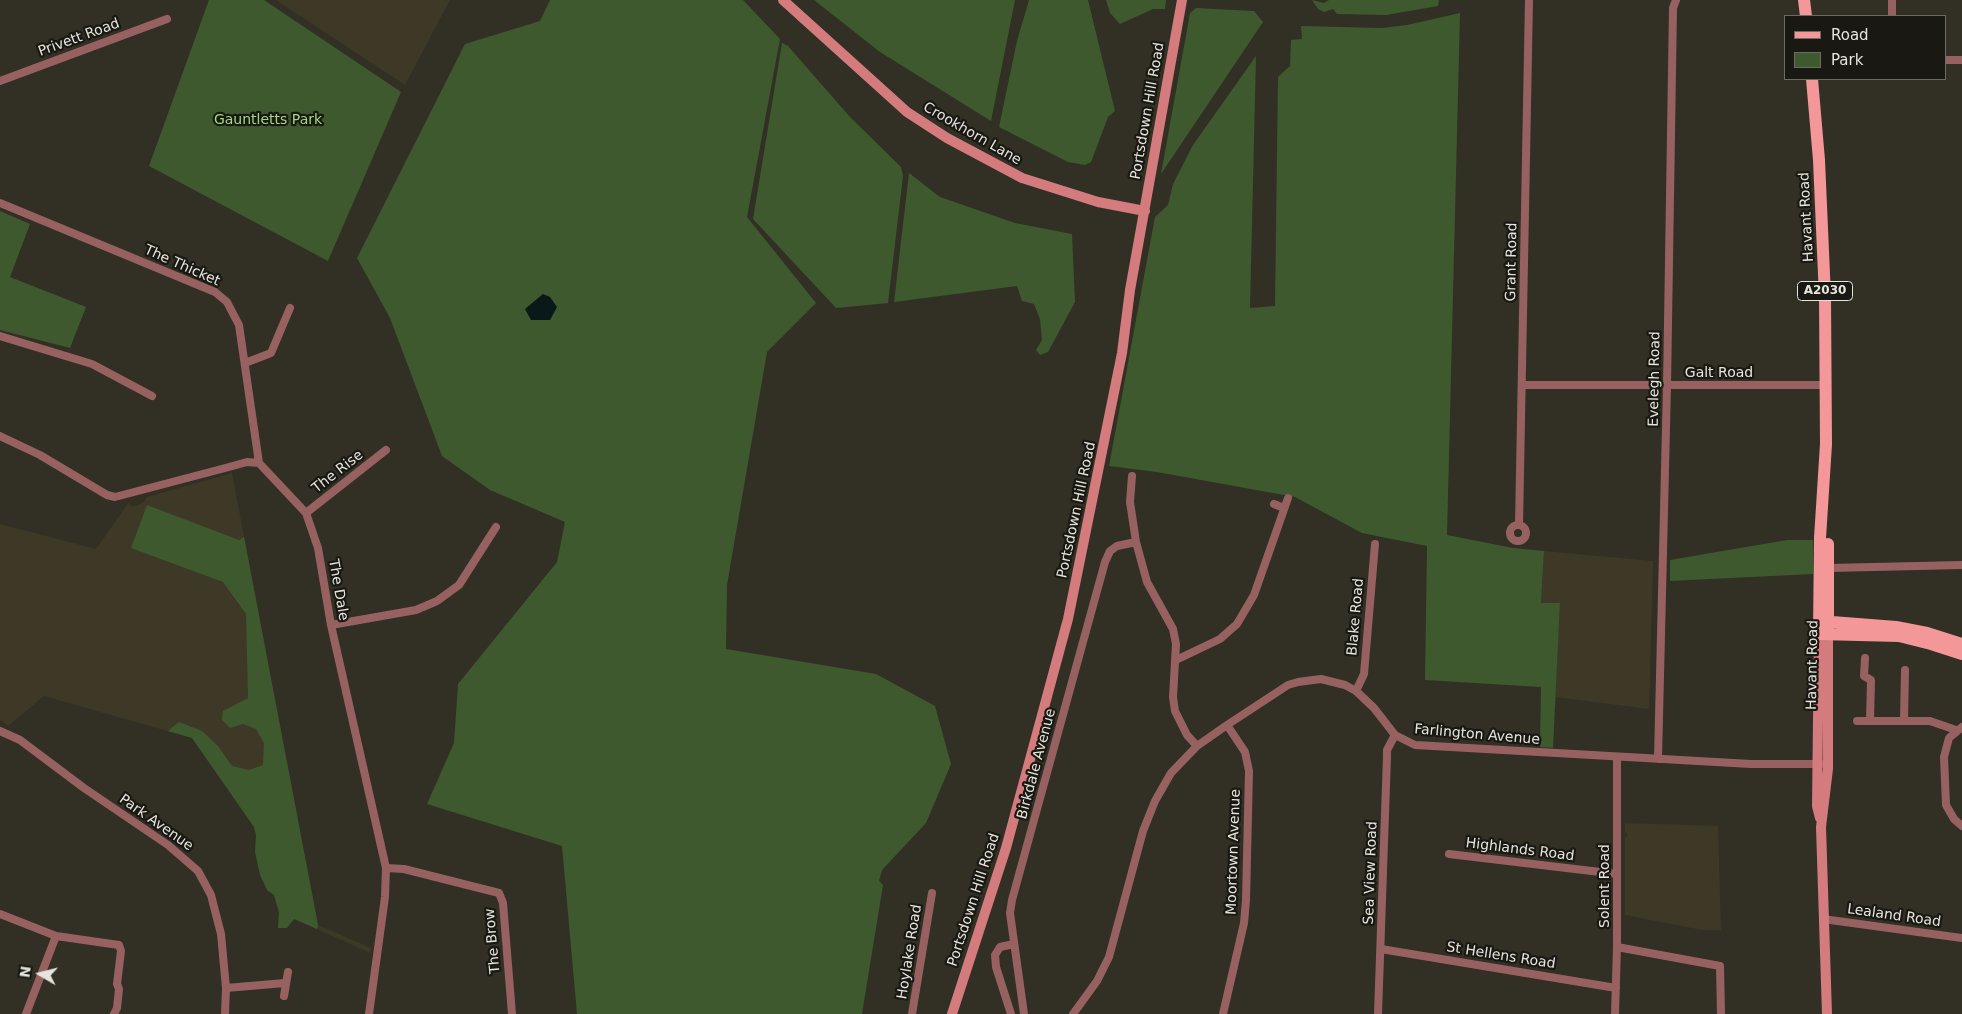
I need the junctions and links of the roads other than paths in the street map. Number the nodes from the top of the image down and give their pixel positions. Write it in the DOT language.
graph roads {
  1 [pos="782,0"];
  2 [pos="1182,0"];
  3 [pos="1529,0"];
  4 [pos="1676,0"];
  5 [pos="1804,0"];
  6 [pos="1892,0"];
  7 [pos="1806,15"];
  8 [pos="1892,15"];
  9 [pos="167,19"];
  10 [pos="1947,60"];
  11 [pos="1962,60"];
  12 [pos="1812,80"];
  13 [pos="0,81"];
  14 [pos="0,203"];
  15 [pos="1145,211"];
  16 [pos="290,308"];
  17 [pos="0,336"];
  18 [pos="245,363"];
  19 [pos="1522,385"];
  20 [pos="1667,386"];
  21 [pos="1826,386"];
  22 [pos="152,396"];
  23 [pos="0,436"];
  24 [pos="386,450"];
  25 [pos="259,462"];
  26 [pos="1132,476"];
  27 [pos="1288,498"];
  28 [pos="1274,504"];
  29 [pos="1824,504"];
  30 [pos="1284,508"];
  31 [pos="306,513"];
  32 [pos="1519,525"];
  33 [pos="496,527"];
  34 [pos="1136,542"];
  35 [pos="1375,544"];
  36 [pos="1962,565"];
  37 [pos="1829,568"];
  38 [pos="1824,621"];
  39 [pos="331,625"];
  40 [pos="1824,634"];
  41 [pos="1962,644"];
  42 [pos="1962,654"];
  43 [pos="1865,658"];
  44 [pos="1176,660"];
  45 [pos="1905,670"];
  46 [pos="1356,691"];
  47 [pos="1857,721"];
  48 [pos="1904,721"];
  49 [pos="1870,722"];
  50 [pos="1227,725"];
  51 [pos="1959,728"];
  52 [pos="0,731"];
  53 [pos="1395,735"];
  54 [pos="1197,746"];
  55 [pos="1617,757"];
  56 [pos="1658,760"];
  57 [pos="1822,762"];
  58 [pos="1962,826"];
  59 [pos="1449,854"];
  60 [pos="386,868"];
  61 [pos="1617,874"];
  62 [pos="932,893"];
  63 [pos="0,914"];
  64 [pos="1823,919"];
  65 [pos="56,936"];
  66 [pos="1962,938"];
  67 [pos="1014,944"];
  68 [pos="1617,947"];
  69 [pos="1381,949"];
  70 [pos="288,972"];
  71 [pos="286,983"];
  72 [pos="226,988"];
  73 [pos="1616,988"];
  74 [pos="284,996"];
  75 [pos="26,1014"];
  76 [pos="114,1014"];
  77 [pos="224,1014"];
  78 [pos="369,1014"];
  79 [pos="512,1014"];
  80 [pos="912,1014"];
  81 [pos="952,1014"];
  82 [pos="1011,1014"];
  83 [pos="1024,1014"];
  84 [pos="1073,1014"];
  85 [pos="1223,1014"];
  86 [pos="1378,1014"];
  87 [pos="1615,1014"];
  88 [pos="1721,1014"];
  89 [pos="1827,1014"];
  1 -- 15 [label="main road, Crookhorn Lane"];
  2 -- 15 [label="main road, Portsdown Hill Road"];
  3 -- 19 [label="street, Grant Road"];
  4 -- 20 [label="street, Evelegh Road"];
  5 -- 7 [label="main road"];
  6 -- 8 [label="street"];
  9 -- 13 [label="street, Privett Road"];
  10 -- 11 [label="street"];
  12 -- 21 [label="main road, Havant Road / A2030"];
  14 -- 18 [label="street, The Thicket"];
  15 -- 81 [label="main road, Portsdown Hill Road"];
  16 -- 18 [label="street"];
  17 -- 22 [label="street"];
  18 -- 25 [label="street, The Thicket"];
  19 -- 20 [label="street, Galt Road"];
  19 -- 32 [label="street, Grant Road"];
  20 -- 21 [label="street, Galt Road"];
  20 -- 56 [label="street, Evelegh Road"];
  21 -- 29 [label="main road, Havant Road / A2030"];
  23 -- 25 [label="street"];
  24 -- 31 [label="street, The Rise"];
  25 -- 31 [label="street, The Dale"];
  26 -- 34 [label="street"];
  27 -- 30 [label="street"];
  28 -- 30 [label="street"];
  29 -- 37 [label="main road, Havant Road / A2030"];
  29 -- 38 [label="main road, Havant Road / A2030"];
  30 -- 44 [label="street"];
  31 -- 39 [label="street, The Dale"];
  33 -- 39 [label="street"];
  34 -- 44 [label="street"];
  34 -- 67 [label="street, Birkdale Avenue"];
  35 -- 46 [label="street, Blake Road"];
  36 -- 37 [label="street"];
  37 -- 38 [label="main road, Havant Road / A2030"];
  38 -- 40 [label="main road, Havant Road / A2030"];
  38 -- 41 [label="main road"];
  39 -- 60 [label="street, The Dale"];
  40 -- 42 [label="main road"];
  40 -- 57 [label="main road, Havant Road"];
  43 -- 49 [label="street"];
  44 -- 54 [label="street"];
  45 -- 48 [label="street"];
  46 -- 50 [label="street, Farlington Avenue"];
  46 -- 53 [label="street, Farlington Avenue"];
  47 -- 49 [label="street"];
  48 -- 49 [label="street"];
  48 -- 51 [label="street"];
  50 -- 54 [label="street, Farlington Avenue"];
  50 -- 85 [label="street, Moortown Avenue"];
  51 -- 58 [label="street"];
  52 -- 72 [label="street, Park Avenue"];
  53 -- 55 [label="street, Farlington Avenue"];
  53 -- 69 [label="street, Sea View Road"];
  54 -- 84 [label="street, Farlington Avenue"];
  55 -- 56 [label="street, Farlington Avenue"];
  55 -- 61 [label="street, Solent Road"];
  56 -- 57 [label="street, Farlington Avenue"];
  57 -- 64 [label="main road, Havant Road"];
  59 -- 61 [label="street, Highlands Road"];
  60 -- 78 [label="street, The Dale"];
  60 -- 79 [label="street, The Brow"];
  61 -- 68 [label="street, Solent Road"];
  62 -- 80 [label="street, Hoylake Road"];
  63 -- 65 [label="street"];
  64 -- 66 [label="street, Lealand Road"];
  64 -- 89 [label="main road, Havant Road"];
  65 -- 75 [label="street"];
  65 -- 76 [label="street"];
  67 -- 82 [label="street"];
  67 -- 83 [label="street, Birkdale Avenue"];
  68 -- 73 [label="street, Solent Road"];
  68 -- 88 [label="street"];
  69 -- 73 [label="street, St Hellens Road"];
  69 -- 86 [label="street, Sea View Road"];
  70 -- 71 [label="street"];
  71 -- 72 [label="street"];
  71 -- 74 [label="street"];
  72 -- 77 [label="street, Park Avenue"];
  73 -- 87 [label="street, Solent Road"];
}
